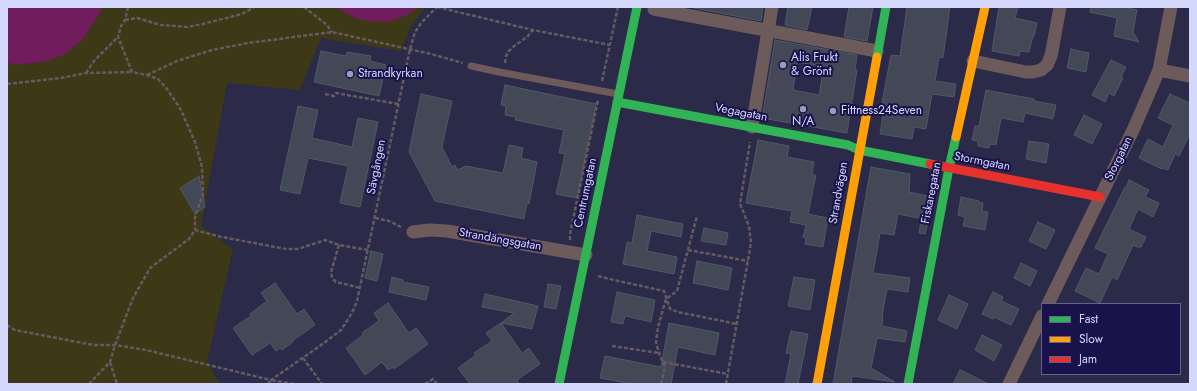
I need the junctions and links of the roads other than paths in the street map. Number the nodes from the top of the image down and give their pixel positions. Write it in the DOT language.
graph roads {
  1 [pos="637,7"];
  2 [pos="772,7"];
  3 [pos="886,7"];
  4 [pos="985,7"];
  5 [pos="1060,7"];
  6 [pos="1172,7"];
  7 [pos="654,9"];
  8 [pos="768,30"];
  9 [pos="877,51"];
  10 [pos="973,61"];
  11 [pos="471,66"];
  12 [pos="1159,70"];
  13 [pos="1190,76"];
  14 [pos="618,98"];
  15 [pos="752,127"];
  16 [pos="859,150"];
  17 [pos="949,168"];
  18 [pos="1100,197"];
  19 [pos="413,232"];
  20 [pos="586,255"];
  21 [pos="1048,303"];
  22 [pos="1041,318"];
  23 [pos="559,384"];
  24 [pos="816,384"];
  25 [pos="908,384"];
  26 [pos="1008,384"];
  1 -- 14 [label="street, Centrumgatan"];
  2 -- 8 [label="street"];
  3 -- 9 [label="street, Strandvägen"];
  4 -- 10 [label="street, Fiskaregatan"];
  5 -- 10 [label="street"];
  6 -- 12 [label="street, Storgatan"];
  7 -- 8 [label="street"];
  8 -- 9 [label="street"];
  8 -- 15 [label="street"];
  9 -- 16 [label="street, Strandvägen"];
  10 -- 17 [label="street, Fiskaregatan"];
  11 -- 14 [label="lane, Vegagatan"];
  12 -- 13 [label="street"];
  12 -- 18 [label="street, Storgatan"];
  14 -- 15 [label="street, Vegagatan"];
  14 -- 20 [label="street, Centrumgatan"];
  15 -- 16 [label="street, Vegagatan"];
  16 -- 17 [label="street, Stormgatan"];
  16 -- 24 [label="street, Strandvägen"];
  17 -- 18 [label="street, Stormgatan"];
  17 -- 25 [label="street, Fiskaregatan"];
  18 -- 21 [label="street, Storgatan"];
  19 -- 20 [label="street, Strandängsgatan"];
  20 -- 23 [label="street, Centrumgatan"];
  22 -- 26 [label="street"];
}
